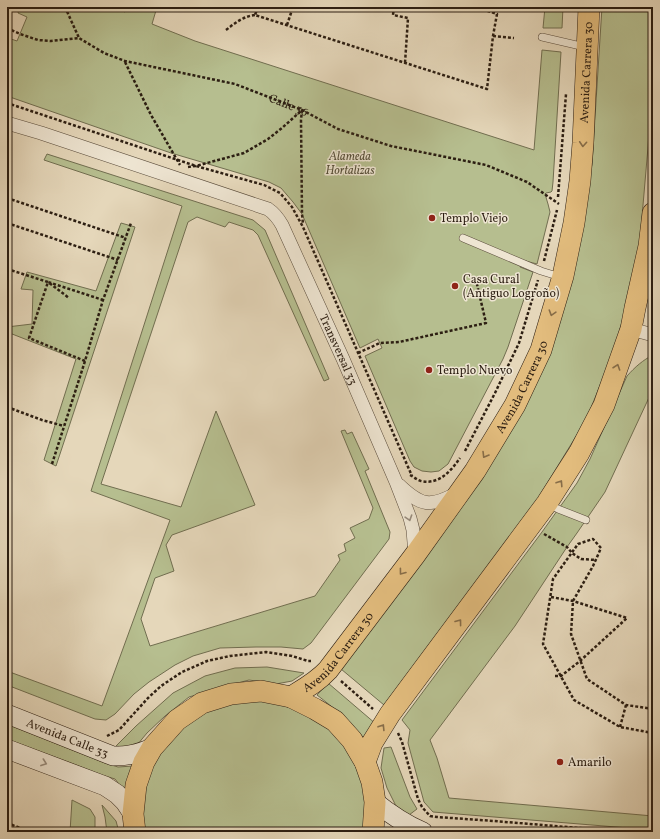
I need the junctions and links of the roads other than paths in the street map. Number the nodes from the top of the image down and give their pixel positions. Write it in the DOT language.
graph roads {
  1 [pos="589,7"];
  2 [pos="542,37"];
  3 [pos="587,48"];
  4 [pos="7,123"];
  5 [pos="653,213"];
  6 [pos="463,238"];
  7 [pos="563,276"];
  8 [pos="631,329"];
  9 [pos="653,335"];
  10 [pos="396,482"];
  11 [pos="462,491"];
  12 [pos="547,503"];
  13 [pos="586,520"];
  14 [pos="415,555"];
  15 [pos="290,697"];
  16 [pos="7,714"];
  17 [pos="152,748"];
  18 [pos="7,749"];
  19 [pos="365,762"];
  20 [pos="375,802"];
  21 [pos="134,823"];
  22 [pos="373,832"];
  23 [pos="424,832"];
  1 -- 3 [label="main road, Avenida Carrera 30"];
  2 -- 3 [label="lane"];
  3 -- 7 [label="main road, Avenida Carrera 30, one-way"];
  4 -- 10 [label="street, Transversal 33"];
  5 -- 8 [label="main road"];
  6 -- 7 [label="lane"];
  7 -- 11 [label="main road, Avenida Carrera 30, one-way"];
  8 -- 9 [label="street"];
  12 -- 8 [label="main road, one-way"];
  10 -- 11 [label="street, Transversal 33"];
  10 -- 14 [label="street, Transversal 33, one-way"];
  11 -- 14 [label="main road, Avenida Carrera 30"];
  12 -- 13 [label="lane"];
  19 -- 12 [label="main road, one-way"];
  14 -- 15 [label="main road, Avenida Carrera 30, one-way"];
  15 -- 17 [label="main road"];
  15 -- 19 [label="main road"];
  16 -- 17 [label="main road, Avenida Calle 33"];
  17 -- 21 [label="main road"];
  18 -- 21 [label="main road, one-way"];
  19 -- 20 [label="main road"];
  20 -- 22 [label="main road"];
  20 -- 23 [label="main road"];
}
